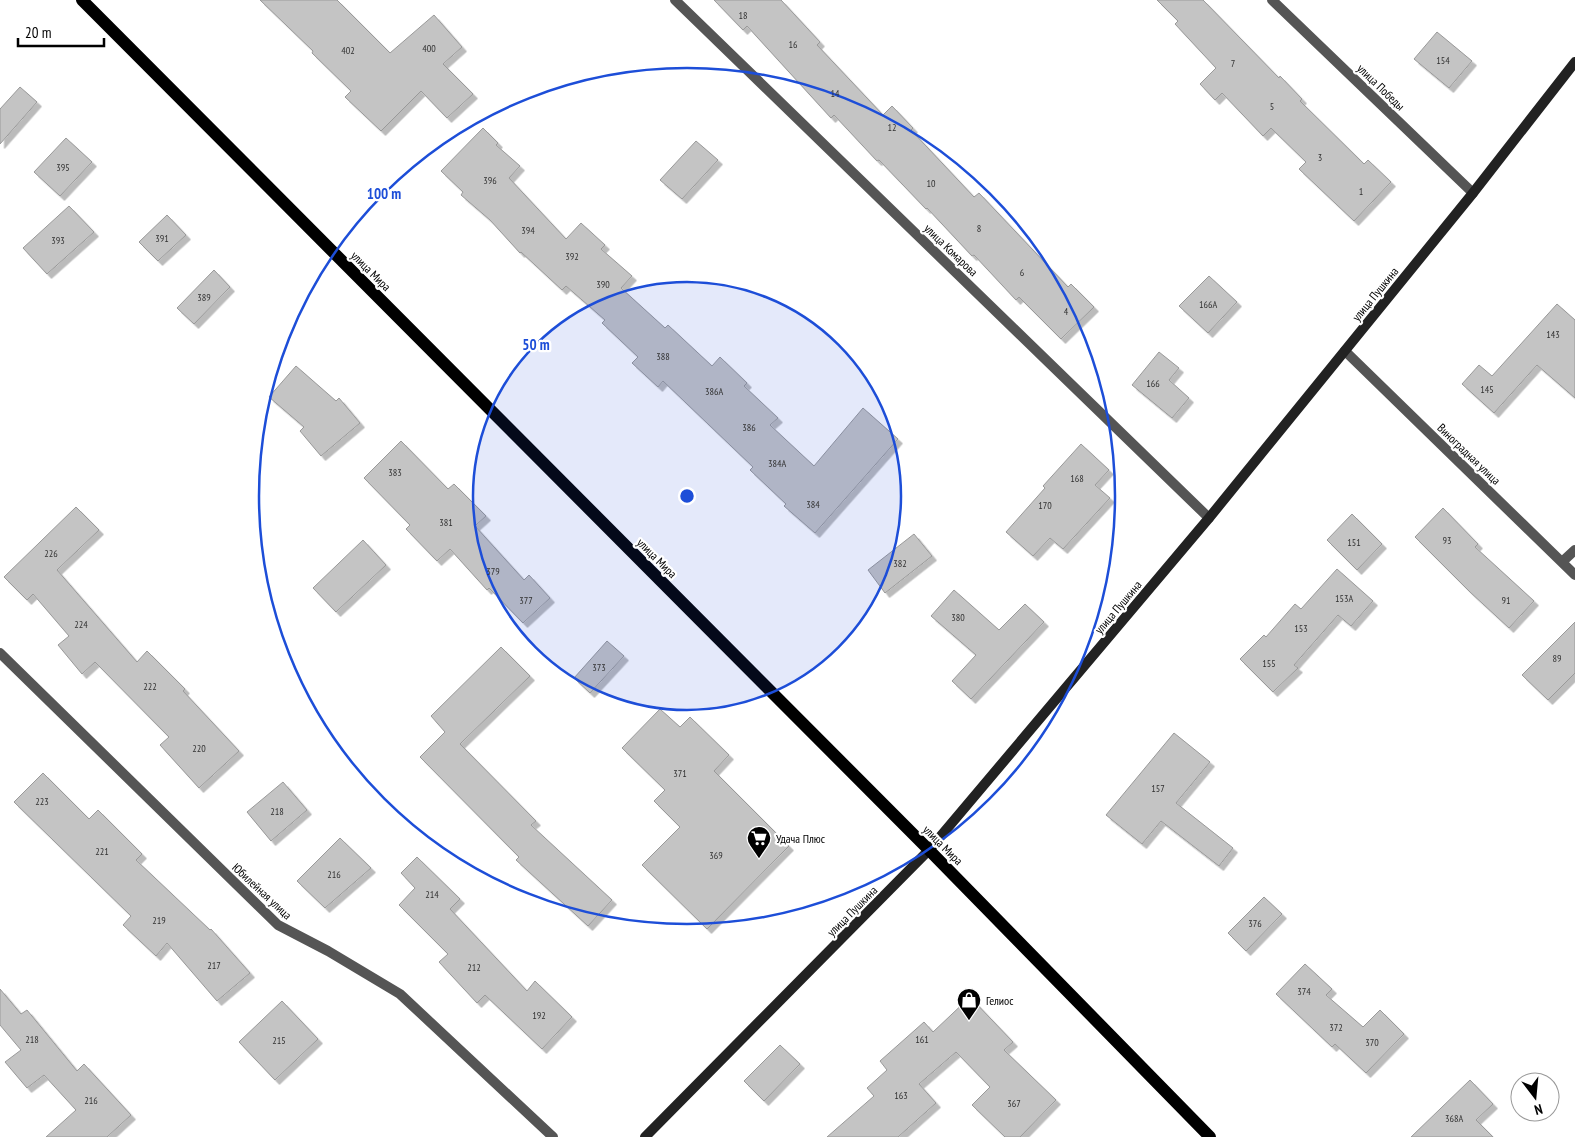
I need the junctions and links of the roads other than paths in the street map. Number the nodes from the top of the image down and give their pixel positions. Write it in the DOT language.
graph roads {
  1 [pos="82,0"];
  2 [pos="675,0"];
  3 [pos="1272,0"];
  4 [pos="1575,62"];
  5 [pos="1473,193"];
  6 [pos="1345,351"];
  7 [pos="1209,518"];
  8 [pos="1575,550"];
  9 [pos="1562,562"];
  10 [pos="1575,575"];
  11 [pos="0,653"];
  12 [pos="929,850"];
  13 [pos="553,1137"];
  14 [pos="645,1137"];
  15 [pos="1210,1137"];
  1 -- 12 [label="main road, улица Мира"];
  2 -- 7 [label="street, улица Комарова"];
  3 -- 5 [label="street, улица Победы"];
  4 -- 5 [label="street, улица Пушкина"];
  5 -- 6 [label="street, улица Пушкина"];
  6 -- 7 [label="street, улица Пушкина"];
  6 -- 9 [label="street, Виноградная улица"];
  7 -- 12 [label="street, улица Пушкина"];
  8 -- 9 [label="street"];
  9 -- 10 [label="street, Виноградная улица"];
  11 -- 13 [label="street, Юбилейная улица"];
  12 -- 14 [label="street, улица Пушкина"];
  12 -- 15 [label="main road, улица Мира"];
}
